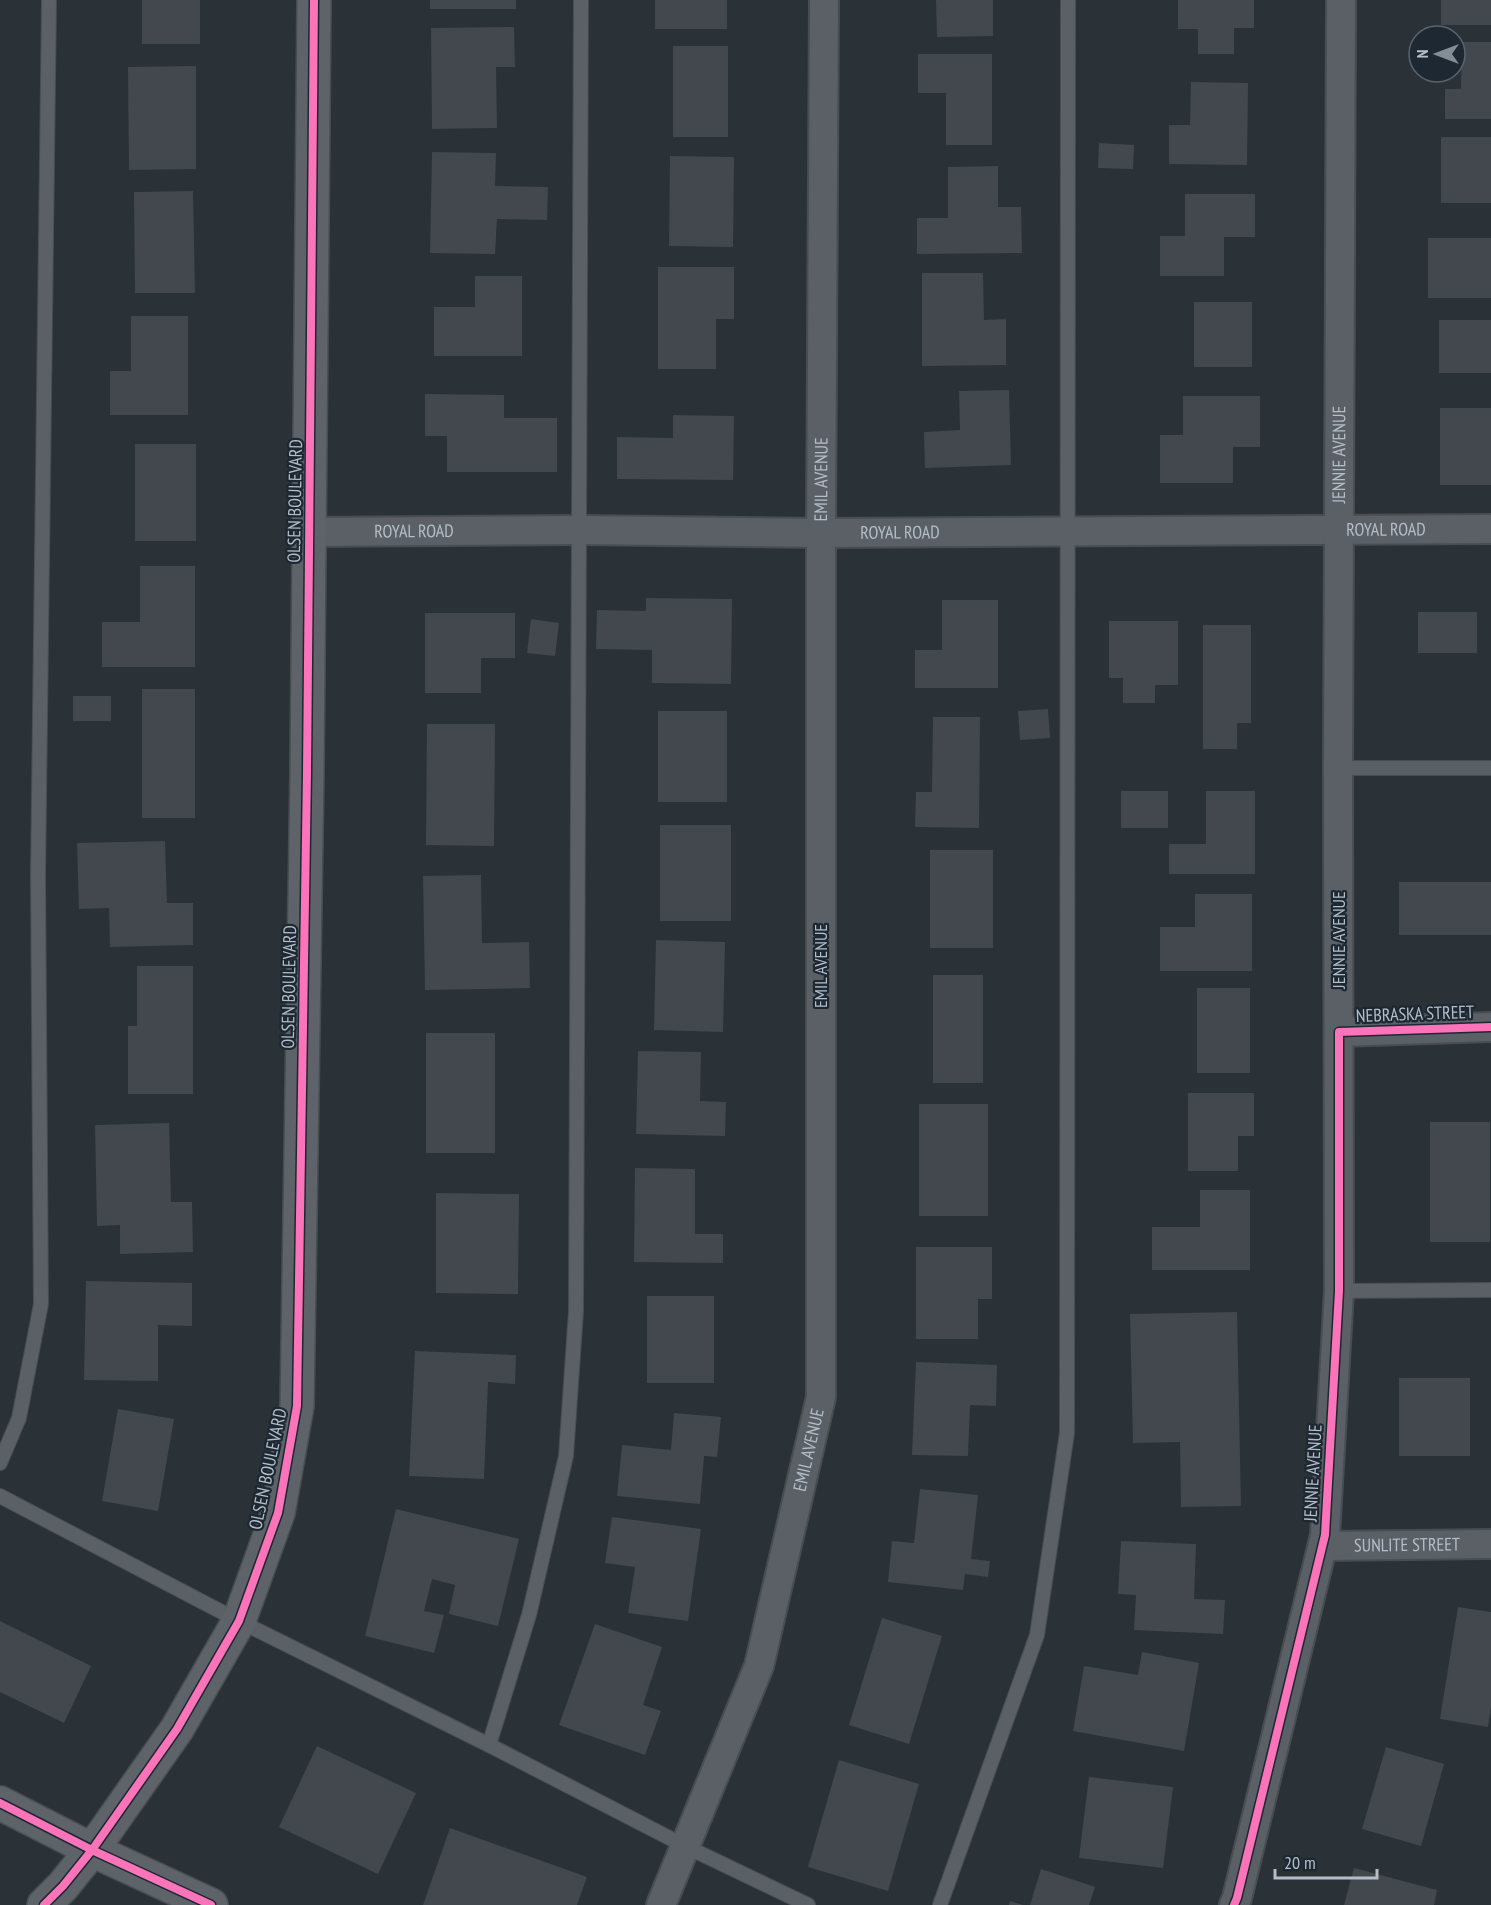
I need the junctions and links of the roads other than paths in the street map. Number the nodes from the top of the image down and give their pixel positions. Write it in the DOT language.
graph roads {
  1 [pos="49,0"];
  2 [pos="314,0"];
  3 [pos="582,0"];
  4 [pos="824,0"];
  5 [pos="1068,0"];
  6 [pos="1341,0"];
  7 [pos="1491,529"];
  8 [pos="579,530"];
  9 [pos="1068,530"];
  10 [pos="1340,531"];
  11 [pos="309,532"];
  12 [pos="821,533"];
  13 [pos="1338,768"];
  14 [pos="1491,768"];
  15 [pos="1491,1027"];
  16 [pos="1339,1032"];
  17 [pos="1491,1290"];
  18 [pos="1339,1291"];
  19 [pos="0,1463"];
  20 [pos="0,1496"];
  21 [pos="1491,1545"];
  22 [pos="1323,1546"];
  23 [pos="239,1621"];
  24 [pos="489,1745"];
  25 [pos="0,1803"];
  26 [pos="685,1846"];
  27 [pos="92,1850"];
  28 [pos="44,1905"];
  29 [pos="211,1905"];
  30 [pos="661,1905"];
  31 [pos="808,1905"];
  32 [pos="940,1905"];
  33 [pos="1234,1905"];
  1 -- 19 [label="lane"];
  2 -- 11 [label="main road, OLSEN BOULEVARD"];
  3 -- 8 [label="lane"];
  4 -- 12 [label="street, EMIL AVENUE"];
  5 -- 9 [label="lane"];
  6 -- 10 [label="street, JENNIE AVENUE"];
  7 -- 10 [label="street, ROYAL ROAD"];
  8 -- 11 [label="street, ROYAL ROAD"];
  8 -- 12 [label="street, ROYAL ROAD"];
  8 -- 24 [label="lane"];
  9 -- 10 [label="street, ROYAL ROAD"];
  9 -- 12 [label="street, ROYAL ROAD"];
  9 -- 32 [label="lane"];
  10 -- 13 [label="street, JENNIE AVENUE"];
  11 -- 23 [label="main road, OLSEN BOULEVARD"];
  12 -- 26 [label="street, EMIL AVENUE"];
  13 -- 14 [label="lane"];
  13 -- 16 [label="street, JENNIE AVENUE"];
  15 -- 16 [label="street, NEBRASKA STREET"];
  16 -- 18 [label="street, JENNIE AVENUE"];
  17 -- 18 [label="lane"];
  18 -- 22 [label="street, JENNIE AVENUE"];
  20 -- 23 [label="lane"];
  21 -- 22 [label="street, SUNLITE STREET"];
  22 -- 33 [label="street, JENNIE AVENUE"];
  23 -- 24 [label="lane"];
  23 -- 27 [label="main road, OLSEN BOULEVARD"];
  24 -- 26 [label="lane"];
  25 -- 27 [label="main road"];
  26 -- 30 [label="street, EMIL AVENUE"];
  26 -- 31 [label="lane"];
  27 -- 28 [label="main road, OLSEN BOULEVARD"];
  27 -- 29 [label="main road"];
}
